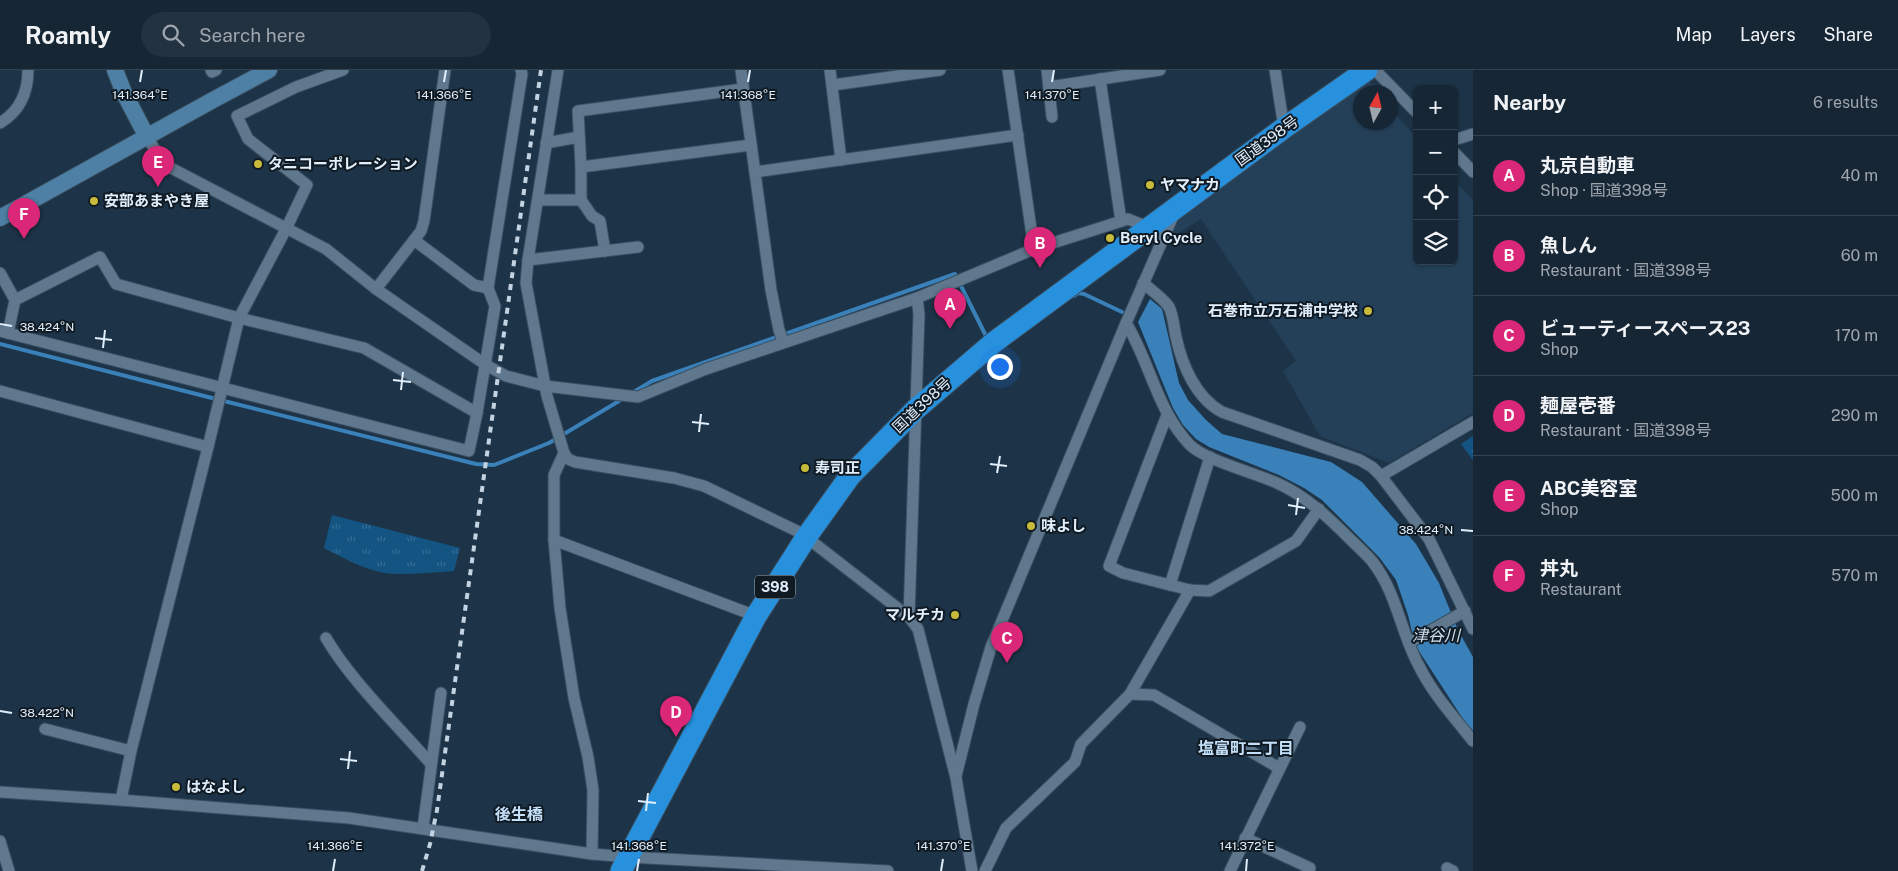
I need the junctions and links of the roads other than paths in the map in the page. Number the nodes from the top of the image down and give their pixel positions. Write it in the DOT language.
graph roads {
  1 [pos="28,70"];
  2 [pos="115,70"];
  3 [pos="211,70"];
  4 [pos="216,70"];
  5 [pos="269,70"];
  6 [pos="343,70"];
  7 [pos="445,70"];
  8 [pos="521,70"];
  9 [pos="558,70"];
  10 [pos="741,70"];
  11 [pos="830,70"];
  12 [pos="940,70"];
  13 [pos="1008,70"];
  14 [pos="1046,70"];
  15 [pos="1160,70"];
  16 [pos="1275,70"];
  17 [pos="1368,70"];
  18 [pos="1375,70"];
  19 [pos="1112,74"];
  20 [pos="1100,79"];
  21 [pos="833,85"];
  22 [pos="1049,87"];
  23 [pos="744,88"];
  24 [pos="1413,109"];
  25 [pos="1052,117"];
  26 [pos="0,123"];
  27 [pos="1284,128"];
  28 [pos="1473,134"];
  29 [pos="1018,135"];
  30 [pos="147,137"];
  31 [pos="579,137"];
  32 [pos="1458,139"];
  33 [pos="546,143"];
  34 [pos="751,145"];
  35 [pos="1458,156"];
  36 [pos="841,160"];
  37 [pos="581,167"];
  38 [pos="755,172"];
  39 [pos="1473,172"];
  40 [pos="538,200"];
  41 [pos="581,200"];
  42 [pos="1178,206"];
  43 [pos="0,218"];
  44 [pos="1120,221"];
  45 [pos="1148,227"];
  46 [pos="286,229"];
  47 [pos="414,240"];
  48 [pos="638,247"];
  49 [pos="1034,249"];
  50 [pos="605,251"];
  51 [pos="528,260"];
  52 [pos="0,274"];
  53 [pos="1142,283"];
  54 [pos="488,288"];
  55 [pos="376,289"];
  56 [pos="917,298"];
  57 [pos="15,300"];
  58 [pos="239,318"];
  59 [pos="1126,323"];
  60 [pos="4,332"];
  61 [pos="781,336"];
  62 [pos="486,365"];
  63 [pos="545,386"];
  64 [pos="223,387"];
  65 [pos="0,391"];
  66 [pos="916,409"];
  67 [pos="477,413"];
  68 [pos="1167,415"];
  69 [pos="1473,422"];
  70 [pos="561,443"];
  71 [pos="208,447"];
  72 [pos="1210,457"];
  73 [pos="1381,476"];
  74 [pos="1319,509"];
  75 [pos="807,536"];
  76 [pos="554,540"];
  77 [pos="1170,585"];
  78 [pos="1190,590"];
  79 [pos="1465,611"];
  80 [pos="756,616"];
  81 [pos="909,617"];
  82 [pos="1473,629"];
  83 [pos="326,638"];
  84 [pos="1409,643"];
  85 [pos="441,693"];
  86 [pos="1130,694"];
  87 [pos="1300,727"];
  88 [pos="45,729"];
  89 [pos="1473,740"];
  90 [pos="131,751"];
  91 [pos="432,764"];
  92 [pos="1279,768"];
  93 [pos="956,778"];
  94 [pos="0,792"];
  95 [pos="121,800"];
  96 [pos="423,828"];
  97 [pos="1245,838"];
  98 [pos="0,840"];
  99 [pos="592,854"];
  100 [pos="625,864"];
  101 [pos="9,871"];
  102 [pos="888,871"];
  103 [pos="972,871"];
  104 [pos="985,871"];
  105 [pos="1230,871"];
  106 [pos="1308,871"];
  1 -- 26 [label="street"];
  2 -- 30 [label="street"];
  3 -- 4 [label="street"];
  5 -- 30 [label="street"];
  6 -- 46 [label="street"];
  7 -- 47 [label="street"];
  8 -- 54 [label="street"];
  9 -- 33 [label="street"];
  10 -- 23 [label="street"];
  11 -- 21 [label="street"];
  12 -- 21 [label="street"];
  13 -- 29 [label="street"];
  14 -- 22 [label="street"];
  15 -- 19 [label="street"];
  16 -- 27 [label="street"];
  17 -- 27 [label="highway, 国道398号 / 398"];
  18 -- 24 [label="street"];
  19 -- 20 [label="street"];
  20 -- 22 [label="street"];
  20 -- 44 [label="street"];
  21 -- 36 [label="street"];
  22 -- 25 [label="street"];
  23 -- 31 [label="street"];
  23 -- 34 [label="street"];
  27 -- 42 [label="highway, 国道398号 / 398"];
  28 -- 32 [label="street"];
  29 -- 36 [label="street"];
  29 -- 49 [label="street"];
  30 -- 43 [label="street"];
  30 -- 46 [label="street"];
  31 -- 33 [label="street"];
  31 -- 37 [label="street"];
  33 -- 40 [label="street"];
  34 -- 37 [label="street"];
  34 -- 38 [label="street"];
  35 -- 39 [label="street"];
  36 -- 38 [label="street"];
  37 -- 41 [label="street"];
  38 -- 61 [label="street"];
  40 -- 41 [label="street"];
  40 -- 51 [label="street"];
  41 -- 50 [label="street"];
  42 -- 45 [label="highway, 国道398号 / 398"];
  42 -- 53 [label="street"];
  44 -- 45 [label="street"];
  44 -- 49 [label="street"];
  45 -- 66 [label="highway, 国道398号 / 398"];
  46 -- 55 [label="street"];
  46 -- 58 [label="street"];
  47 -- 54 [label="street"];
  47 -- 55 [label="street"];
  48 -- 50 [label="street"];
  49 -- 56 [label="street"];
  50 -- 51 [label="street"];
  51 -- 63 [label="street"];
  52 -- 57 [label="street"];
  53 -- 59 [label="street"];
  53 -- 73 [label="street"];
  54 -- 62 [label="street"];
  55 -- 62 [label="street"];
  56 -- 61 [label="street"];
  56 -- 66 [label="street"];
  57 -- 58 [label="street"];
  57 -- 60 [label="street"];
  58 -- 64 [label="street"];
  58 -- 67 [label="street"];
  59 -- 68 [label="street"];
  59 -- 93 [label="street"];
  60 -- 64 [label="street"];
  61 -- 63 [label="street"];
  62 -- 63 [label="street"];
  62 -- 67 [label="street"];
  63 -- 70 [label="street"];
  64 -- 67 [label="street"];
  64 -- 71 [label="street"];
  65 -- 71 [label="street"];
  66 -- 75 [label="highway, 国道398号 / 398"];
  66 -- 81 [label="street"];
  68 -- 72 [label="street"];
  68 -- 77 [label="street"];
  69 -- 73 [label="street"];
  70 -- 75 [label="street"];
  70 -- 76 [label="street"];
  71 -- 90 [label="street"];
  72 -- 74 [label="street"];
  72 -- 77 [label="street"];
  73 -- 79 [label="street"];
  74 -- 78 [label="street"];
  74 -- 84 [label="street"];
  75 -- 80 [label="highway, 国道398号 / 398"];
  75 -- 81 [label="street"];
  76 -- 80 [label="street"];
  76 -- 99 [label="street"];
  77 -- 78 [label="street"];
  78 -- 86 [label="street"];
  79 -- 82 [label="street"];
  79 -- 84 [label="street"];
  80 -- 100 [label="highway, 国道398号 / 398"];
  81 -- 93 [label="street"];
  83 -- 91 [label="street"];
  84 -- 89 [label="street"];
  85 -- 91 [label="street"];
  86 -- 92 [label="street"];
  86 -- 104 [label="street"];
  87 -- 92 [label="street"];
  88 -- 90 [label="street"];
  90 -- 95 [label="street"];
  91 -- 96 [label="street"];
  92 -- 97 [label="street"];
  93 -- 103 [label="street"];
  94 -- 95 [label="street"];
  95 -- 96 [label="street"];
  96 -- 99 [label="street"];
  97 -- 105 [label="street"];
  97 -- 106 [label="street"];
  98 -- 101 [label="street"];
  99 -- 100 [label="street"];
  100 -- 102 [label="street"];
}
